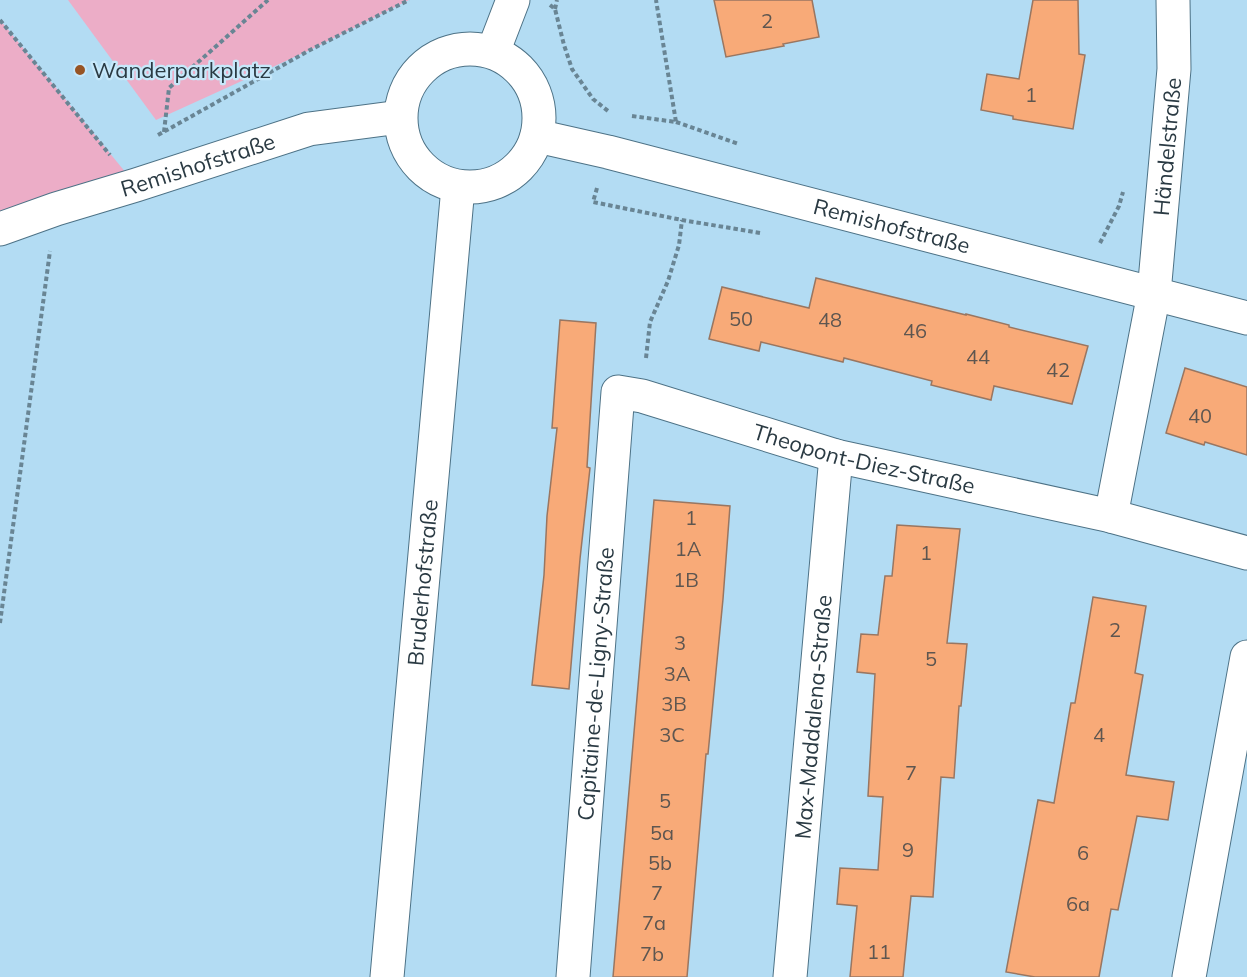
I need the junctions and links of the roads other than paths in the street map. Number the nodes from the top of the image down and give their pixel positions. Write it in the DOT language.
graph roads {
  1 [pos="513,0"];
  2 [pos="1173,0"];
  3 [pos="493,52"];
  4 [pos="400,117"];
  5 [pos="537,135"];
  6 [pos="458,187"];
  7 [pos="0,229"];
  8 [pos="1154,293"];
  9 [pos="1247,318"];
  10 [pos="630,394"];
  11 [pos="836,456"];
  12 [pos="1110,516"];
  13 [pos="1247,552"];
  14 [pos="1247,657"];
  15 [pos="387,977"];
  16 [pos="573,977"];
  17 [pos="790,977"];
  18 [pos="1189,977"];
  1 -- 3 [label="street"];
  2 -- 8 [label="street, Händelstraße"];
  3 -- 4 [label="street"];
  3 -- 5 [label="street"];
  4 -- 6 [label="street"];
  4 -- 7 [label="street, Remishofstraße"];
  5 -- 6 [label="street"];
  5 -- 8 [label="street, Remishofstraße"];
  6 -- 15 [label="street, Bruderhofstraße"];
  8 -- 9 [label="street, Remishofstraße"];
  8 -- 12 [label="street"];
  10 -- 11 [label="street, Theopont-Diez-Straße"];
  10 -- 16 [label="street, Capitaine-de-Ligny-Straße"];
  11 -- 12 [label="street, Theopont-Diez-Straße"];
  11 -- 17 [label="street, Max-Maddalena-Straße"];
  12 -- 13 [label="street, Theopont-Diez-Straße"];
  14 -- 18 [label="street"];
}
